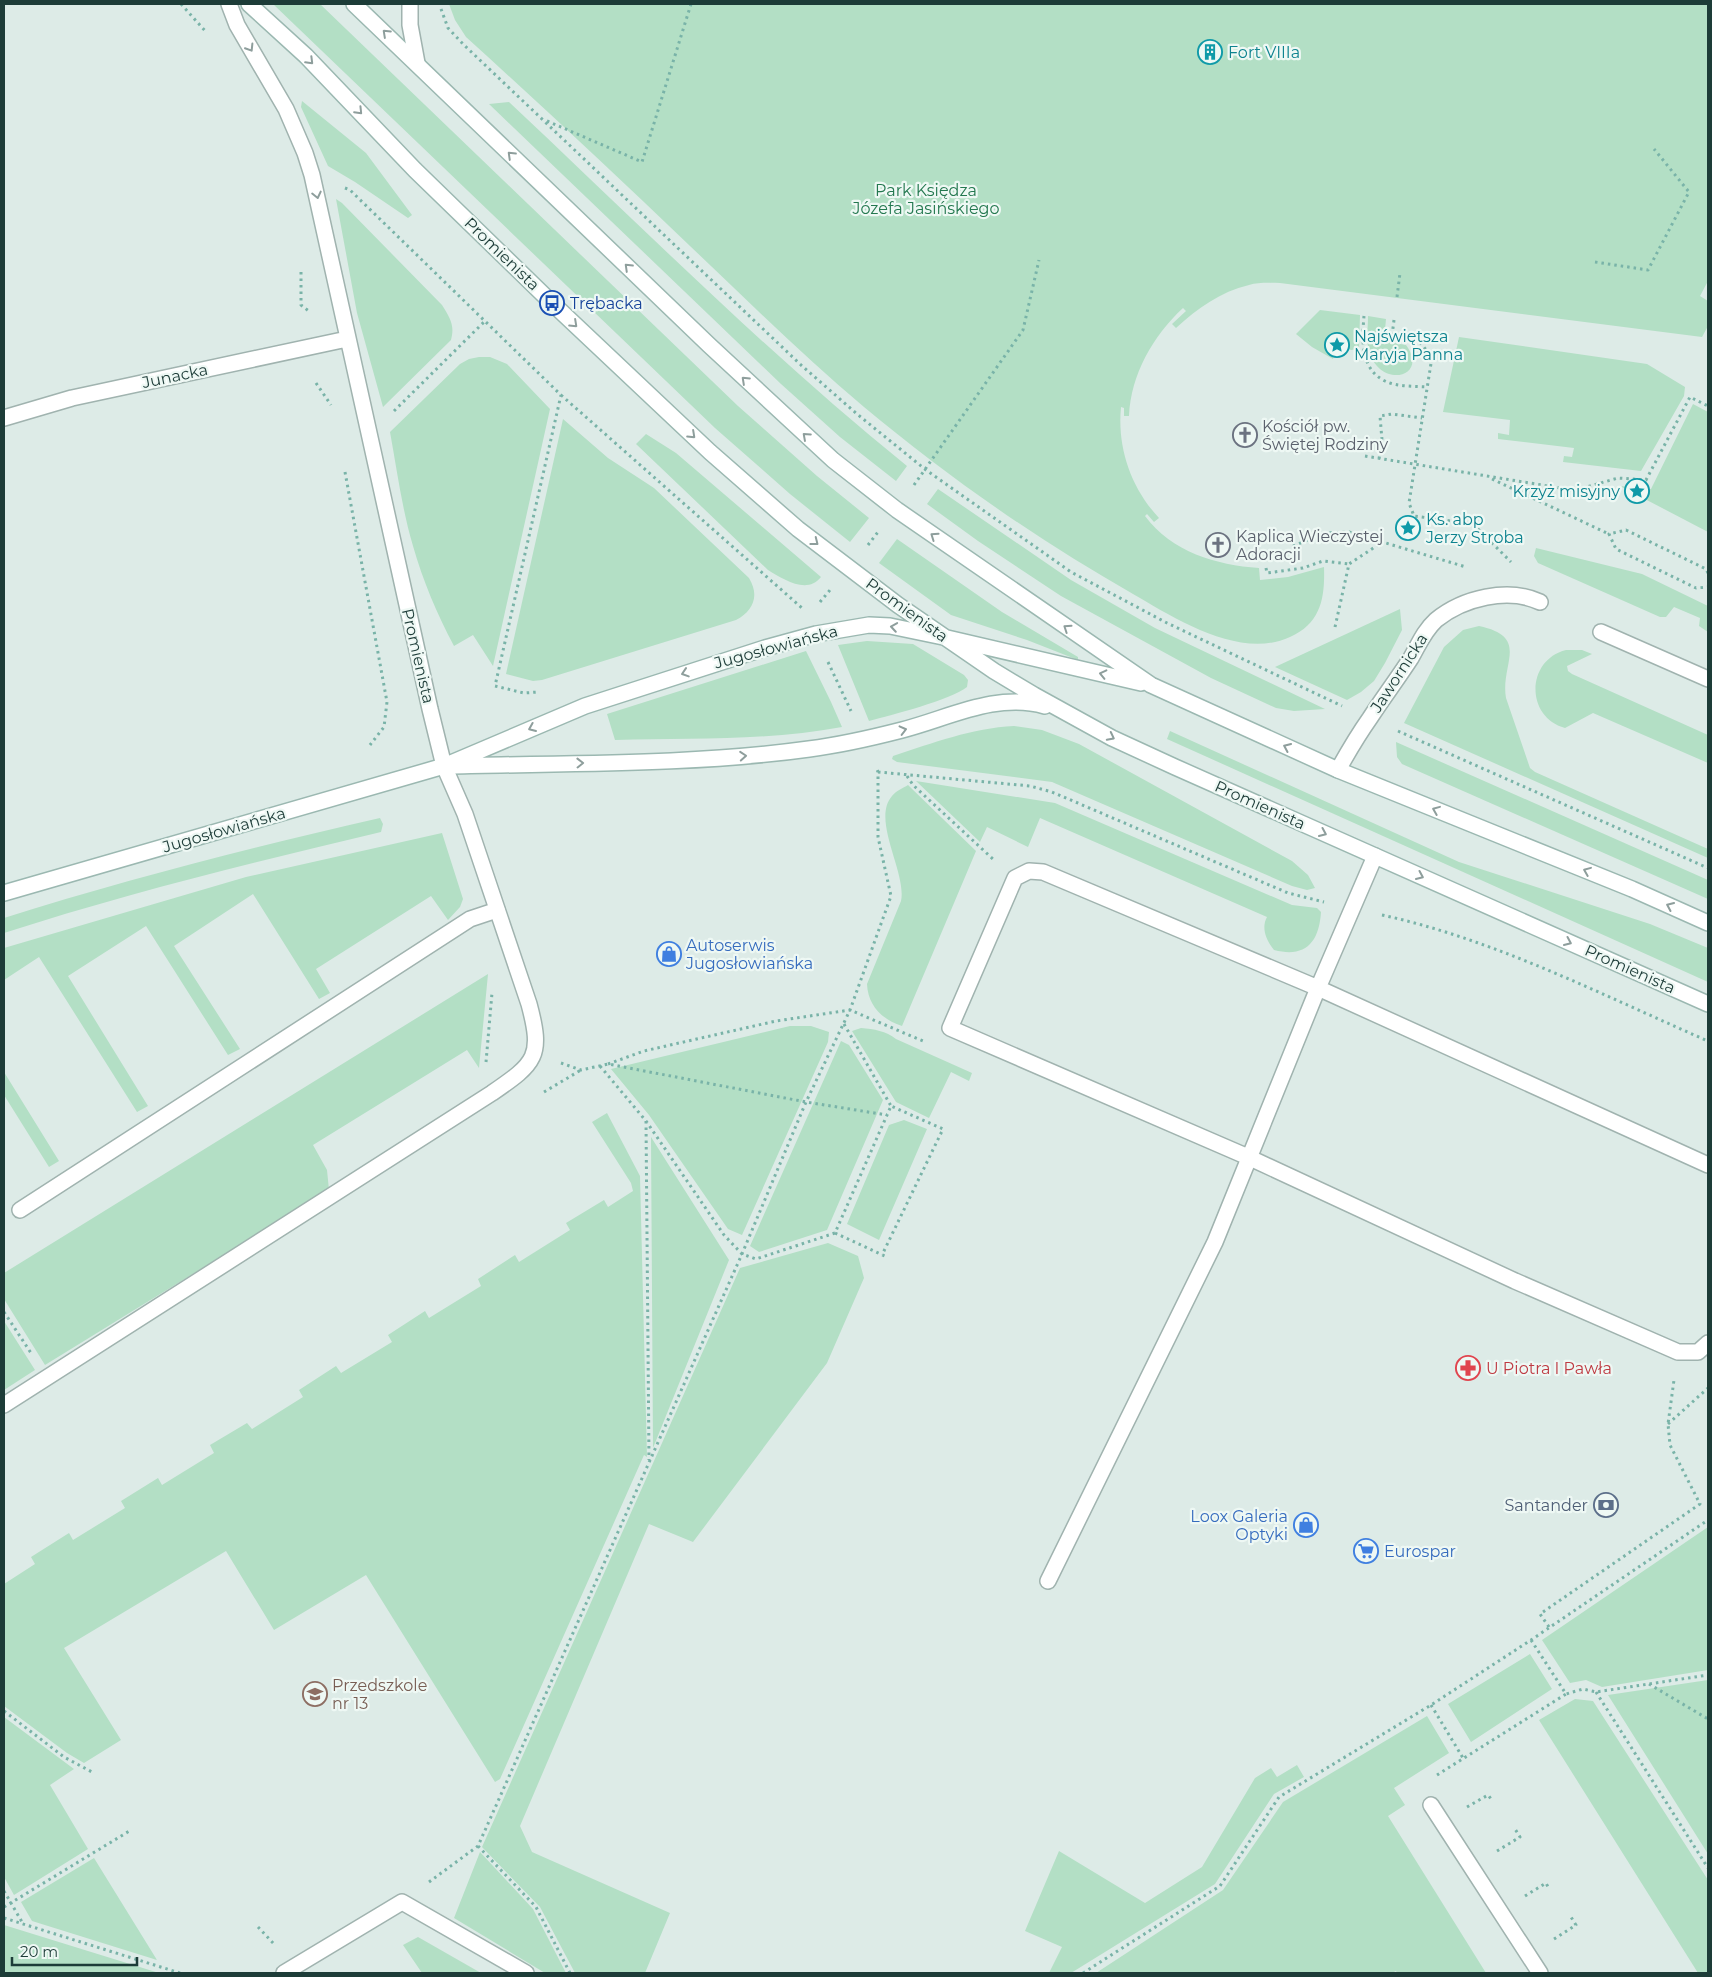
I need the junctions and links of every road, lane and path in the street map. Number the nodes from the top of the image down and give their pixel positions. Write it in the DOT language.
graph roads {
  1 [pos="181,4"];
  2 [pos="229,4"];
  3 [pos="249,4"];
  4 [pos="354,4"];
  5 [pos="410,4"];
  6 [pos="439,4"];
  7 [pos="691,4"];
  8 [pos="207,34"];
  9 [pos="417,63"];
  10 [pos="544,120"];
  11 [pos="1654,149"];
  12 [pos="312,175"];
  13 [pos="1039,260"];
  14 [pos="1595,262"];
  15 [pos="301,267"];
  16 [pos="1400,272"];
  17 [pos="1397,297"];
  18 [pos="1364,316"];
  19 [pos="1394,320"];
  20 [pos="485,321"];
  21 [pos="347,339"];
  22 [pos="316,383"];
  23 [pos="1427,387"];
  24 [pos="561,395"];
  25 [pos="1708,406"];
  26 [pos="333,408"];
  27 [pos="4,418"];
  28 [pos="1422,418"];
  29 [pos="369,436"];
  30 [pos="1365,456"];
  31 [pos="1379,459"];
  32 [pos="1415,465"];
  33 [pos="344,466"];
  34 [pos="926,470"];
  35 [pos="1488,477"];
  36 [pos="910,489"];
  37 [pos="1574,491"];
  38 [pos="1615,497"];
  39 [pos="881,528"];
  40 [pos="1609,534"];
  41 [pos="1382,542"];
  42 [pos="1294,546"];
  43 [pos="864,549"];
  44 [pos="1510,562"];
  45 [pos="1349,564"];
  46 [pos="1466,567"];
  47 [pos="1266,568"];
  48 [pos="1708,573"];
  49 [pos="833,587"];
  50 [pos="1708,587"];
  51 [pos="1540,602"];
  52 [pos="818,604"];
  53 [pos="1335,626"];
  54 [pos="1601,632"];
  55 [pos="816,634"];
  56 [pos="943,636"];
  57 [pos="1708,679"];
  58 [pos="1151,685"];
  59 [pos="495,686"];
  60 [pos="1068,714"];
  61 [pos="1369,719"];
  62 [pos="864,739"];
  63 [pos="370,745"];
  64 [pos="444,766"];
  65 [pos="1338,770"];
  66 [pos="878,772"];
  67 [pos="907,775"];
  68 [pos="1375,856"];
  69 [pos="1708,868"];
  70 [pos="1014,878"];
  71 [pos="4,893"];
  72 [pos="1353,908"];
  73 [pos="497,910"];
  74 [pos="1708,922"];
  75 [pos="516,964"];
  76 [pos="1318,988"];
  77 [pos="1708,1004"];
  78 [pos="850,1010"];
  79 [pos="844,1024"];
  80 [pos="950,1028"];
  81 [pos="1708,1041"];
  82 [pos="535,1055"];
  83 [pos="608,1064"];
  84 [pos="600,1066"];
  85 [pos="492,1093"];
  86 [pos="806,1102"];
  87 [pos="891,1106"];
  88 [pos="887,1115"];
  89 [pos="646,1121"];
  90 [pos="1248,1158"];
  91 [pos="1708,1165"];
  92 [pos="20,1210"];
  93 [pos="835,1233"];
  94 [pos="742,1254"];
  95 [pos="882,1255"];
  96 [pos="887,1257"];
  97 [pos="1708,1344"];
  98 [pos="1678,1352"];
  99 [pos="1708,1388"];
  100 [pos="4,1404"];
  101 [pos="1668,1424"];
  102 [pos="649,1463"];
  103 [pos="1708,1520"];
  104 [pos="1048,1581"];
  105 [pos="1549,1627"];
  106 [pos="1532,1640"];
  107 [pos="1708,1675"];
  108 [pos="1649,1684"];
  109 [pos="1596,1692"];
  110 [pos="1566,1694"];
  111 [pos="1431,1705"];
  112 [pos="4,1711"];
  113 [pos="1708,1719"];
  114 [pos="1463,1758"];
  115 [pos="92,1772"];
  116 [pos="1441,1782"];
  117 [pos="1491,1799"];
  118 [pos="1431,1805"];
  119 [pos="1461,1812"];
  120 [pos="1515,1829"];
  121 [pos="131,1830"];
  122 [pos="478,1846"];
  123 [pos="1496,1852"];
  124 [pos="1708,1868"];
  125 [pos="1548,1887"];
  126 [pos="4,1891"];
  127 [pos="1523,1896"];
  128 [pos="402,1902"];
  129 [pos="11,1903"];
  130 [pos="4,1907"];
  131 [pos="1571,1917"];
  132 [pos="4,1918"];
  133 [pos="22,1923"];
  134 [pos="1551,1941"];
  135 [pos="180,1973"];
  136 [pos="284,1973"];
  137 [pos="526,1973"];
  138 [pos="570,1973"];
  139 [pos="1083,1973"];
  140 [pos="1540,1973"];
  1 -- 8 [label="path"];
  2 -- 12 [label="street, Promienista, one-way"];
  3 -- 56 [label="street, Promienista, one-way"];
  9 -- 4 [label="street, one-way"];
  5 -- 9 [label="street"];
  6 -- 10 [label="path"];
  7 -- 10 [label="path"];
  58 -- 9 [label="street, one-way"];
  10 -- 34 [label="path"];
  11 -- 14 [label="path"];
  12 -- 20 [label="path"];
  12 -- 21 [label="street, Promienista, one-way"];
  13 -- 34 [label="path"];
  15 -- 21 [label="path"];
  16 -- 17 [label="path"];
  18 -- 23 [label="path"];
  19 -- 23 [label="path"];
  20 -- 24 [label="path"];
  20 -- 29 [label="path"];
  21 -- 27 [label="street, Junacka"];
  21 -- 29 [label="street, Promienista"];
  22 -- 26 [label="path"];
  23 -- 28 [label="path"];
  24 -- 55 [label="path"];
  24 -- 59 [label="path"];
  25 -- 37 [label="path"];
  28 -- 31 [label="path"];
  28 -- 32 [label="path"];
  29 -- 64 [label="street, Promienista"];
  30 -- 31 [label="path"];
  31 -- 32 [label="path"];
  32 -- 35 [label="path"];
  32 -- 44 [label="path"];
  33 -- 63 [label="path"];
  34 -- 36 [label="path"];
  34 -- 61 [label="path"];
  35 -- 37 [label="path"];
  35 -- 40 [label="path"];
  37 -- 38 [label="path"];
  39 -- 43 [label="path"];
  40 -- 48 [label="path"];
  40 -- 50 [label="path"];
  41 -- 42 [label="path"];
  41 -- 45 [label="path"];
  41 -- 46 [label="path"];
  45 -- 47 [label="path"];
  45 -- 53 [label="path"];
  49 -- 52 [label="path"];
  51 -- 61 [label="street, Jawornicka"];
  54 -- 57 [label="street"];
  56 -- 55 [label="street, Jugosłowiańska, one-way"];
  55 -- 62 [label="path"];
  55 -- 64 [label="street, Jugosłowiańska, one-way"];
  58 -- 56 [label="street, Jugosłowiańska, one-way"];
  56 -- 60 [label="street, Promienista"];
  65 -- 58 [label="street, one-way"];
  62 -- 60 [label="street, Jugosłowiańska, one-way"];
  60 -- 68 [label="street, Promienista, one-way"];
  61 -- 65 [label="street, Jawornicka"];
  61 -- 69 [label="path"];
  64 -- 62 [label="street, Jugosłowiańska, one-way"];
  62 -- 66 [label="path"];
  64 -- 71 [label="street, Jugosłowiańska"];
  64 -- 73 [label="street, Promienista"];
  74 -- 65 [label="street, one-way"];
  66 -- 67 [label="path"];
  66 -- 78 [label="path"];
  67 -- 70 [label="path"];
  67 -- 72 [label="path"];
  68 -- 72 [label="street"];
  68 -- 77 [label="street, Promienista, one-way"];
  70 -- 76 [label="street"];
  70 -- 80 [label="street"];
  72 -- 76 [label="street"];
  72 -- 81 [label="path"];
  73 -- 75 [label="street, Promienista"];
  73 -- 92 [label="street"];
  75 -- 82 [label="street, Promienista"];
  75 -- 85 [label="path"];
  76 -- 90 [label="street"];
  76 -- 91 [label="street"];
  78 -- 79 [label="path"];
  78 -- 80 [label="path"];
  78 -- 83 [label="path"];
  79 -- 86 [label="path"];
  79 -- 87 [label="path"];
  80 -- 90 [label="street"];
  82 -- 84 [label="path"];
  82 -- 85 [label="street"];
  83 -- 84 [label="path"];
  83 -- 86 [label="path"];
  84 -- 89 [label="path"];
  85 -- 100 [label="street"];
  86 -- 88 [label="path"];
  86 -- 94 [label="path"];
  87 -- 88 [label="path"];
  87 -- 95 [label="path"];
  88 -- 93 [label="path"];
  89 -- 94 [label="path"];
  89 -- 102 [label="path"];
  90 -- 98 [label="street"];
  90 -- 104 [label="street"];
  93 -- 94 [label="path"];
  93 -- 95 [label="path"];
  94 -- 102 [label="path"];
  95 -- 96 [label="path"];
  97 -- 98 [label="street"];
  98 -- 101 [label="path"];
  99 -- 101 [label="path"];
  101 -- 105 [label="path"];
  102 -- 122 [label="path"];
  103 -- 105 [label="path"];
  105 -- 106 [label="path"];
  106 -- 110 [label="path"];
  106 -- 111 [label="path"];
  107 -- 108 [label="path"];
  108 -- 109 [label="path"];
  108 -- 113 [label="path"];
  109 -- 110 [label="path"];
  109 -- 124 [label="path"];
  110 -- 114 [label="path"];
  111 -- 114 [label="path"];
  111 -- 139 [label="path"];
  112 -- 115 [label="path"];
  114 -- 116 [label="path"];
  117 -- 119 [label="path"];
  118 -- 140 [label="street"];
  120 -- 123 [label="path"];
  121 -- 129 [label="path"];
  122 -- 128 [label="path"];
  122 -- 138 [label="path"];
  125 -- 127 [label="path"];
  126 -- 129 [label="path"];
  128 -- 136 [label="street"];
  128 -- 137 [label="street"];
  129 -- 130 [label="path"];
  129 -- 133 [label="path"];
  131 -- 134 [label="path"];
  132 -- 133 [label="path"];
  133 -- 135 [label="path"];
}
